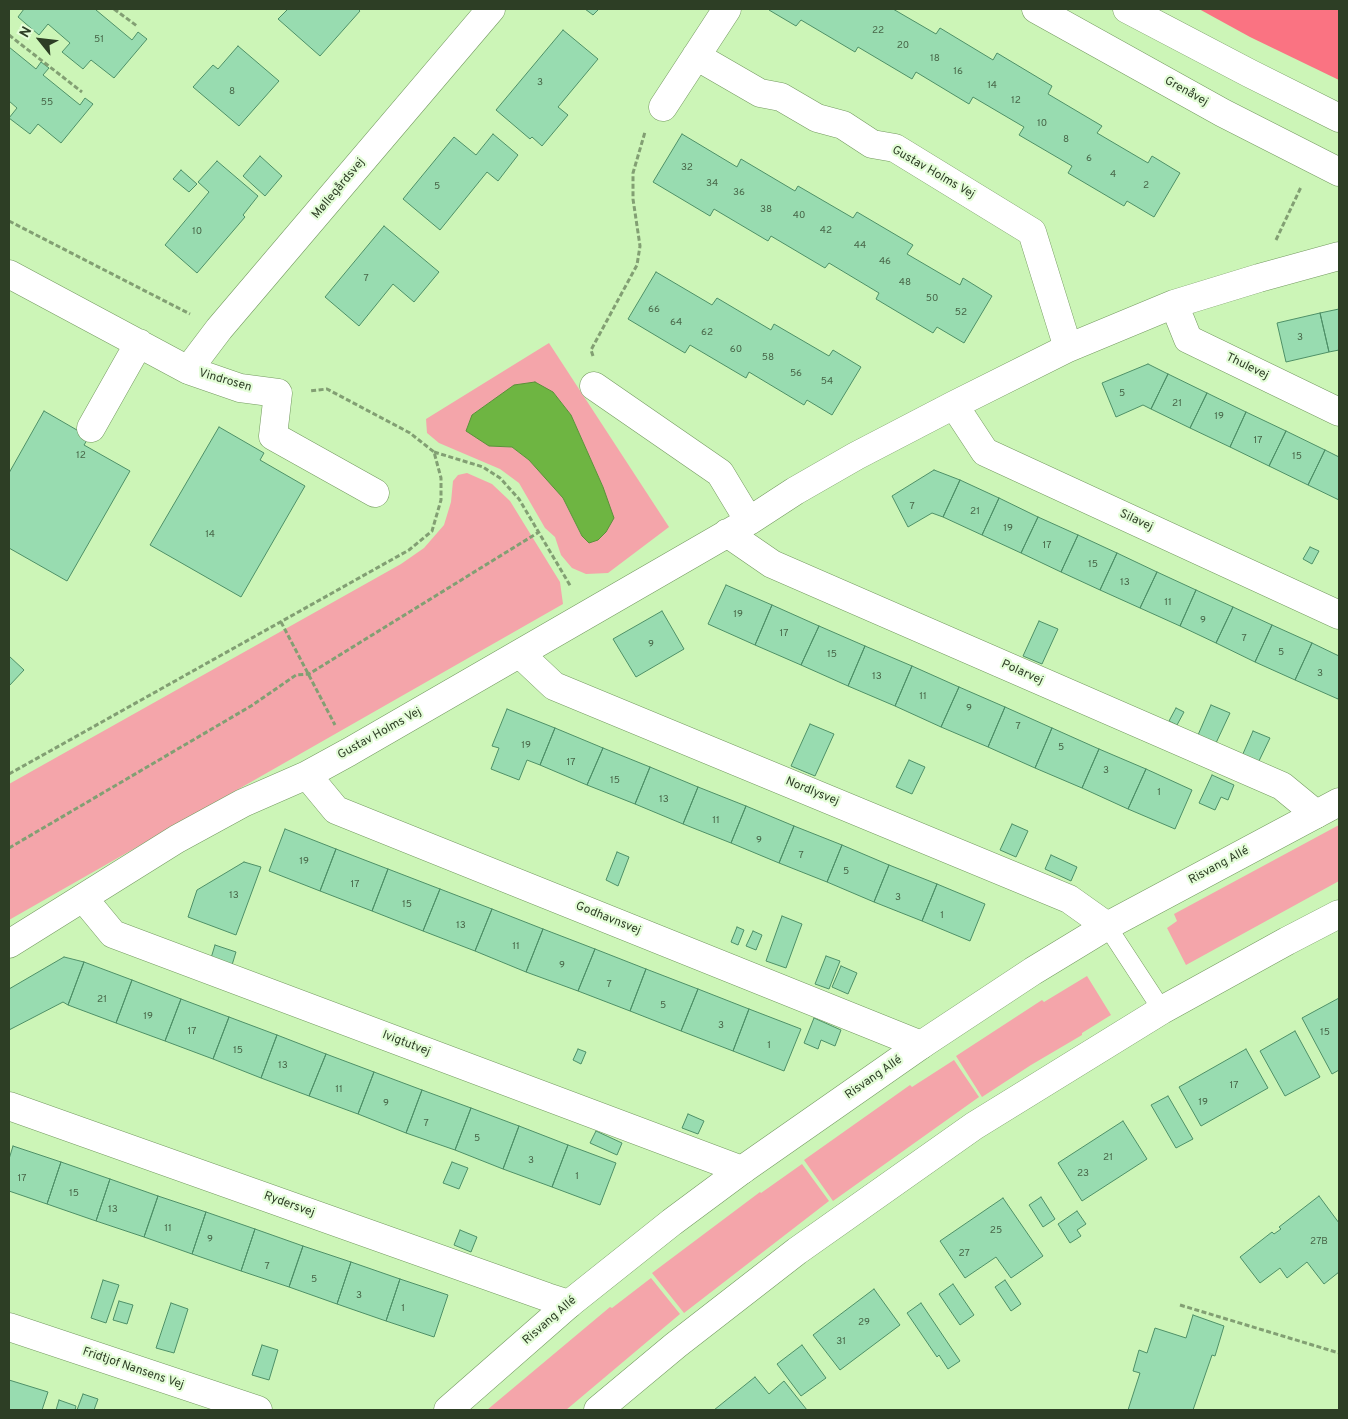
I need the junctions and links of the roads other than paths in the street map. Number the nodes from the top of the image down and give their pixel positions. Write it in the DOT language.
graph roads {
  1 [pos="491,9"];
  2 [pos="727,9"];
  3 [pos="1036,9"];
  4 [pos="1127,9"];
  5 [pos="696,56"];
  6 [pos="663,107"];
  7 [pos="1339,118"];
  8 [pos="1339,172"];
  9 [pos="1339,256"];
  10 [pos="9,274"];
  11 [pos="1174,304"];
  12 [pos="139,343"];
  13 [pos="1068,348"];
  14 [pos="188,370"];
  15 [pos="594,386"];
  16 [pos="954,405"];
  17 [pos="1339,412"];
  18 [pos="91,428"];
  19 [pos="375,494"];
  20 [pos="738,527"];
  21 [pos="1339,615"];
  22 [pos="520,654"];
  23 [pos="307,775"];
  24 [pos="1327,808"];
  25 [pos="84,899"];
  26 [pos="1339,914"];
  27 [pos="1108,926"];
  28 [pos="9,944"];
  29 [pos="1162,1010"];
  30 [pos="921,1046"];
  31 [pos="9,1106"];
  32 [pos="742,1170"];
  33 [pos="569,1304"];
  34 [pos="9,1327"];
  35 [pos="258,1410"];
  36 [pos="448,1410"];
  37 [pos="598,1410"];
  1 -- 14 [label="street, Møllegårdsvej"];
  2 -- 5 [label="street"];
  3 -- 8 [label="street, Grenåvej"];
  4 -- 7 [label="street"];
  5 -- 6 [label="street"];
  5 -- 13 [label="street, Gustav Holms Vej"];
  9 -- 11 [label="street, Gustav Holms Vej"];
  10 -- 12 [label="street, Vindrosen"];
  11 -- 13 [label="street, Gustav Holms Vej"];
  11 -- 17 [label="street, Thulevej"];
  12 -- 14 [label="street, Vindrosen"];
  12 -- 18 [label="street"];
  13 -- 16 [label="street, Gustav Holms Vej"];
  14 -- 19 [label="street, Vindrosen"];
  15 -- 20 [label="street"];
  16 -- 20 [label="street, Gustav Holms Vej"];
  16 -- 21 [label="street, Silavej"];
  20 -- 22 [label="street, Gustav Holms Vej"];
  20 -- 24 [label="street, Polarvej"];
  22 -- 23 [label="street, Gustav Holms Vej"];
  22 -- 27 [label="street, Nordlysvej"];
  23 -- 25 [label="street, Gustav Holms Vej"];
  23 -- 30 [label="street, Godhavnsvej"];
  24 -- 27 [label="street, Risvang Allé"];
  25 -- 28 [label="street, Gustav Holms Vej"];
  25 -- 32 [label="street, Ivigtutvej"];
  26 -- 29 [label="street"];
  27 -- 29 [label="lane"];
  27 -- 30 [label="street, Risvang Allé"];
  29 -- 37 [label="street"];
  30 -- 32 [label="street, Risvang Allé"];
  31 -- 33 [label="street, Rydersvej"];
  32 -- 33 [label="street, Risvang Allé"];
  33 -- 36 [label="street, Risvang Allé"];
  34 -- 35 [label="street, Fridtjof Nansens Vej"];
}
